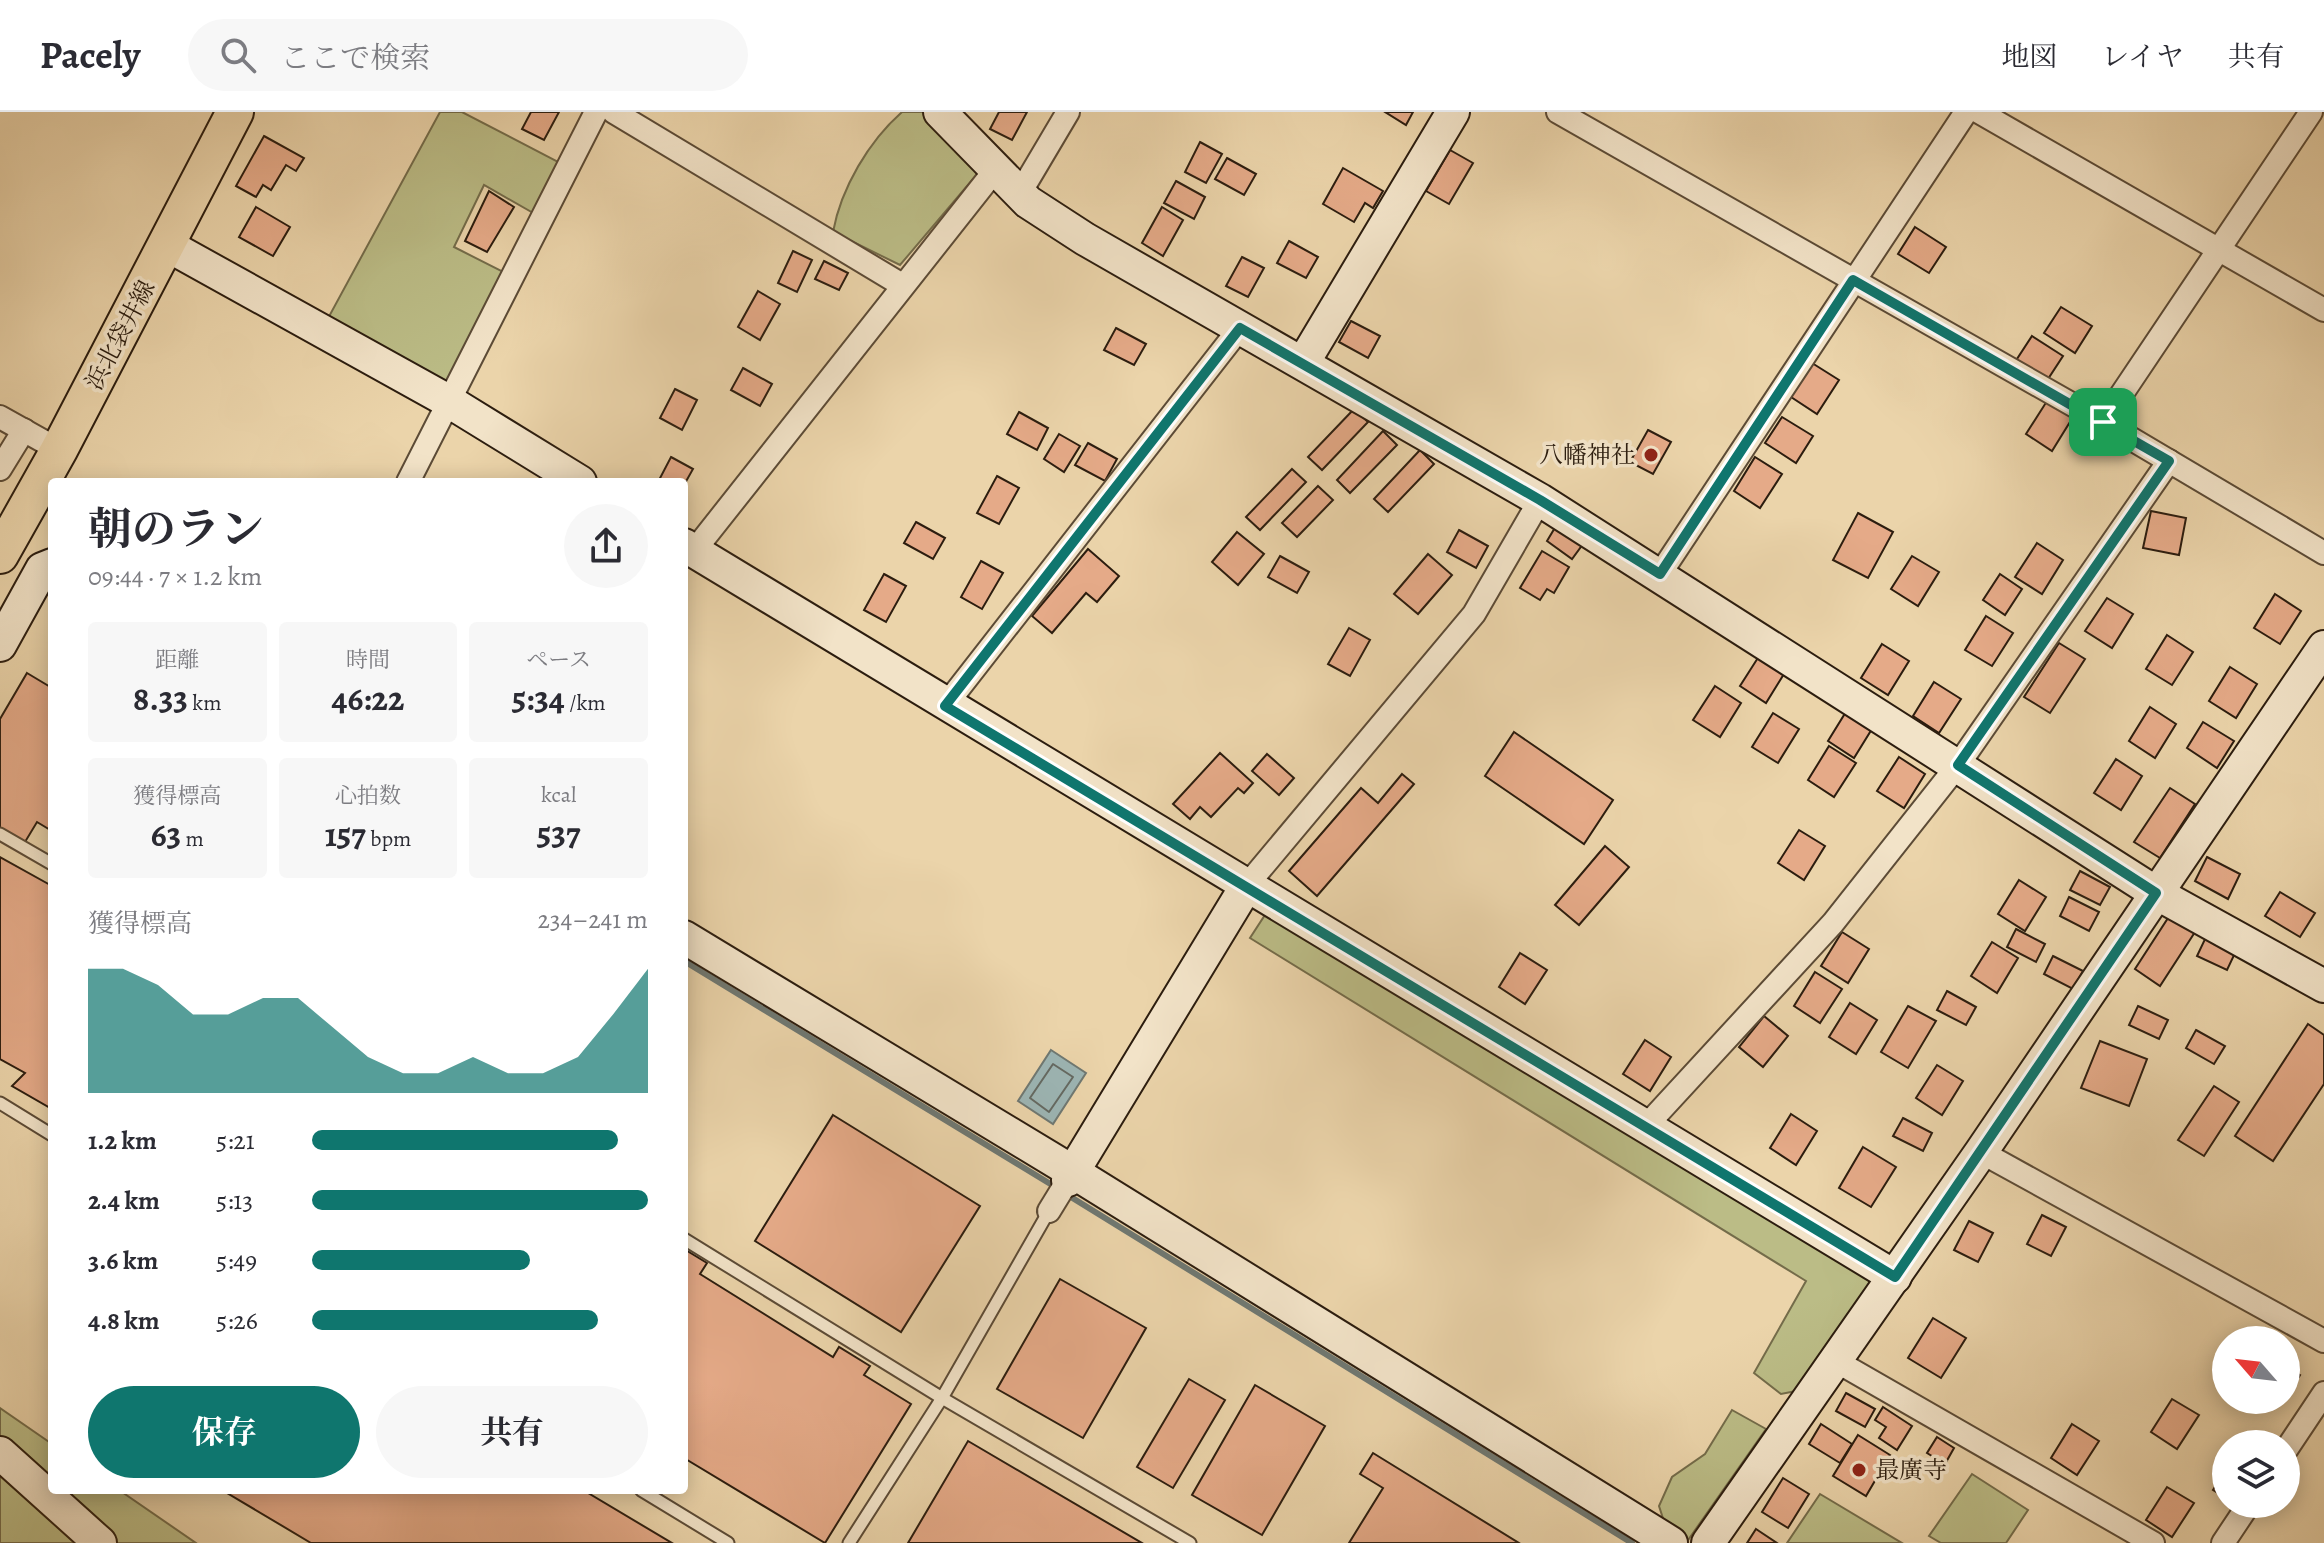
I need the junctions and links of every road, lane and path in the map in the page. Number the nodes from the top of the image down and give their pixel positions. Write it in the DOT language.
graph roads {
  1 [pos="235,112"];
  2 [pos="596,112"];
  3 [pos="614,112"];
  4 [pos="940,112"];
  5 [pos="1068,112"];
  6 [pos="1453,112"];
  7 [pos="1558,112"];
  8 [pos="1966,112"];
  9 [pos="1979,112"];
  10 [pos="2311,112"];
  11 [pos="996,169"];
  12 [pos="1020,193"];
  13 [pos="167,245"];
  14 [pos="2220,248"];
  15 [pos="1853,280"];
  16 [pos="902,285"];
  17 [pos="2324,310"];
  18 [pos="1240,328"];
  19 [pos="1303,363"];
  20 [pos="450,402"];
  21 [pos="0,417"];
  22 [pos="2103,422"];
  23 [pos="24,430"];
  24 [pos="59,450"];
  25 [pos="2169,461"];
  26 [pos="0,469"];
  27 [pos="410,478"];
  28 [pos="574,478"];
  29 [pos="1540,500"];
  30 [pos="2324,553"];
  31 [pos="688,554"];
  32 [pos="0,555"];
  33 [pos="688,556"];
  34 [pos="48,567"];
  35 [pos="1660,574"];
  36 [pos="0,645"];
  37 [pos="2324,647"];
  38 [pos="945,706"];
  39 [pos="1958,765"];
  40 [pos="0,834"];
  41 [pos="48,862"];
  42 [pos="1247,885"];
  43 [pos="2156,893"];
  44 [pos="688,939"];
  45 [pos="2324,986"];
  46 [pos="0,1103"];
  47 [pos="1646,1126"];
  48 [pos="48,1133"];
  49 [pos="1981,1152"];
  50 [pos="1071,1176"];
  51 [pos="1049,1211"];
  52 [pos="688,1241"];
  53 [pos="1895,1277"];
  54 [pos="2324,1341"];
  55 [pos="1836,1361"];
  56 [pos="2324,1393"];
  57 [pos="942,1398"];
  58 [pos="2299,1430"];
  59 [pos="0,1453"];
  60 [pos="648,1494"];
  61 [pos="2240,1518"];
  62 [pos="100,1543"];
  63 [pos="728,1543"];
  64 [pos="849,1543"];
  65 [pos="1190,1543"];
  66 [pos="1671,1543"];
  67 [pos="1708,1543"];
  68 [pos="2153,1543"];
  69 [pos="2223,1543"];
  1 -- 13 [label="main road, 浜北袋井線"];
  2 -- 20 [label="street"];
  3 -- 16 [label="street"];
  4 -- 11 [label="street"];
  5 -- 12 [label="street"];
  6 -- 19 [label="street"];
  7 -- 15 [label="street"];
  8 -- 15 [label="street"];
  9 -- 14 [label="street"];
  10 -- 14 [label="street"];
  11 -- 12 [label="street"];
  11 -- 16 [label="street"];
  12 -- 18 [label="street"];
  13 -- 20 [label="street"];
  13 -- 24 [label="main road, 浜北袋井線"];
  14 -- 17 [label="street"];
  14 -- 22 [label="street"];
  15 -- 22 [label="street"];
  15 -- 35 [label="street"];
  16 -- 31 [label="street"];
  18 -- 19 [label="street"];
  18 -- 38 [label="street"];
  19 -- 29 [label="street"];
  20 -- 27 [label="street"];
  20 -- 28 [label="street"];
  21 -- 23 [label="street"];
  22 -- 25 [label="street"];
  23 -- 24 [label="street"];
  23 -- 26 [label="street"];
  24 -- 32 [label="main road, 浜北袋井線"];
  25 -- 30 [label="street"];
  25 -- 39 [label="street"];
  29 -- 35 [label="street"];
  29 -- 42 [label="street"];
  33 -- 38 [label="street"];
  34 -- 36 [label="street"];
  35 -- 39 [label="street"];
  37 -- 43 [label="street"];
  38 -- 42 [label="street"];
  39 -- 43 [label="street"];
  39 -- 47 [label="street"];
  40 -- 41 [label="lane"];
  42 -- 47 [label="street"];
  42 -- 50 [label="street"];
  43 -- 45 [label="street"];
  43 -- 49 [label="street"];
  44 -- 50 [label="street"];
  46 -- 48 [label="lane"];
  47 -- 53 [label="street"];
  49 -- 53 [label="street"];
  49 -- 54 [label="street"];
  50 -- 51 [label="street"];
  50 -- 66 [label="street"];
  51 -- 57 [label="lane"];
  52 -- 57 [label="lane"];
  53 -- 55 [label="street"];
  55 -- 67 [label="street"];
  55 -- 68 [label="street"];
  56 -- 58 [label="street"];
  57 -- 64 [label="lane"];
  57 -- 65 [label="lane"];
  59 -- 62 [label="street"];
  60 -- 63 [label="lane"];
  61 -- 69 [label="street"];
}
